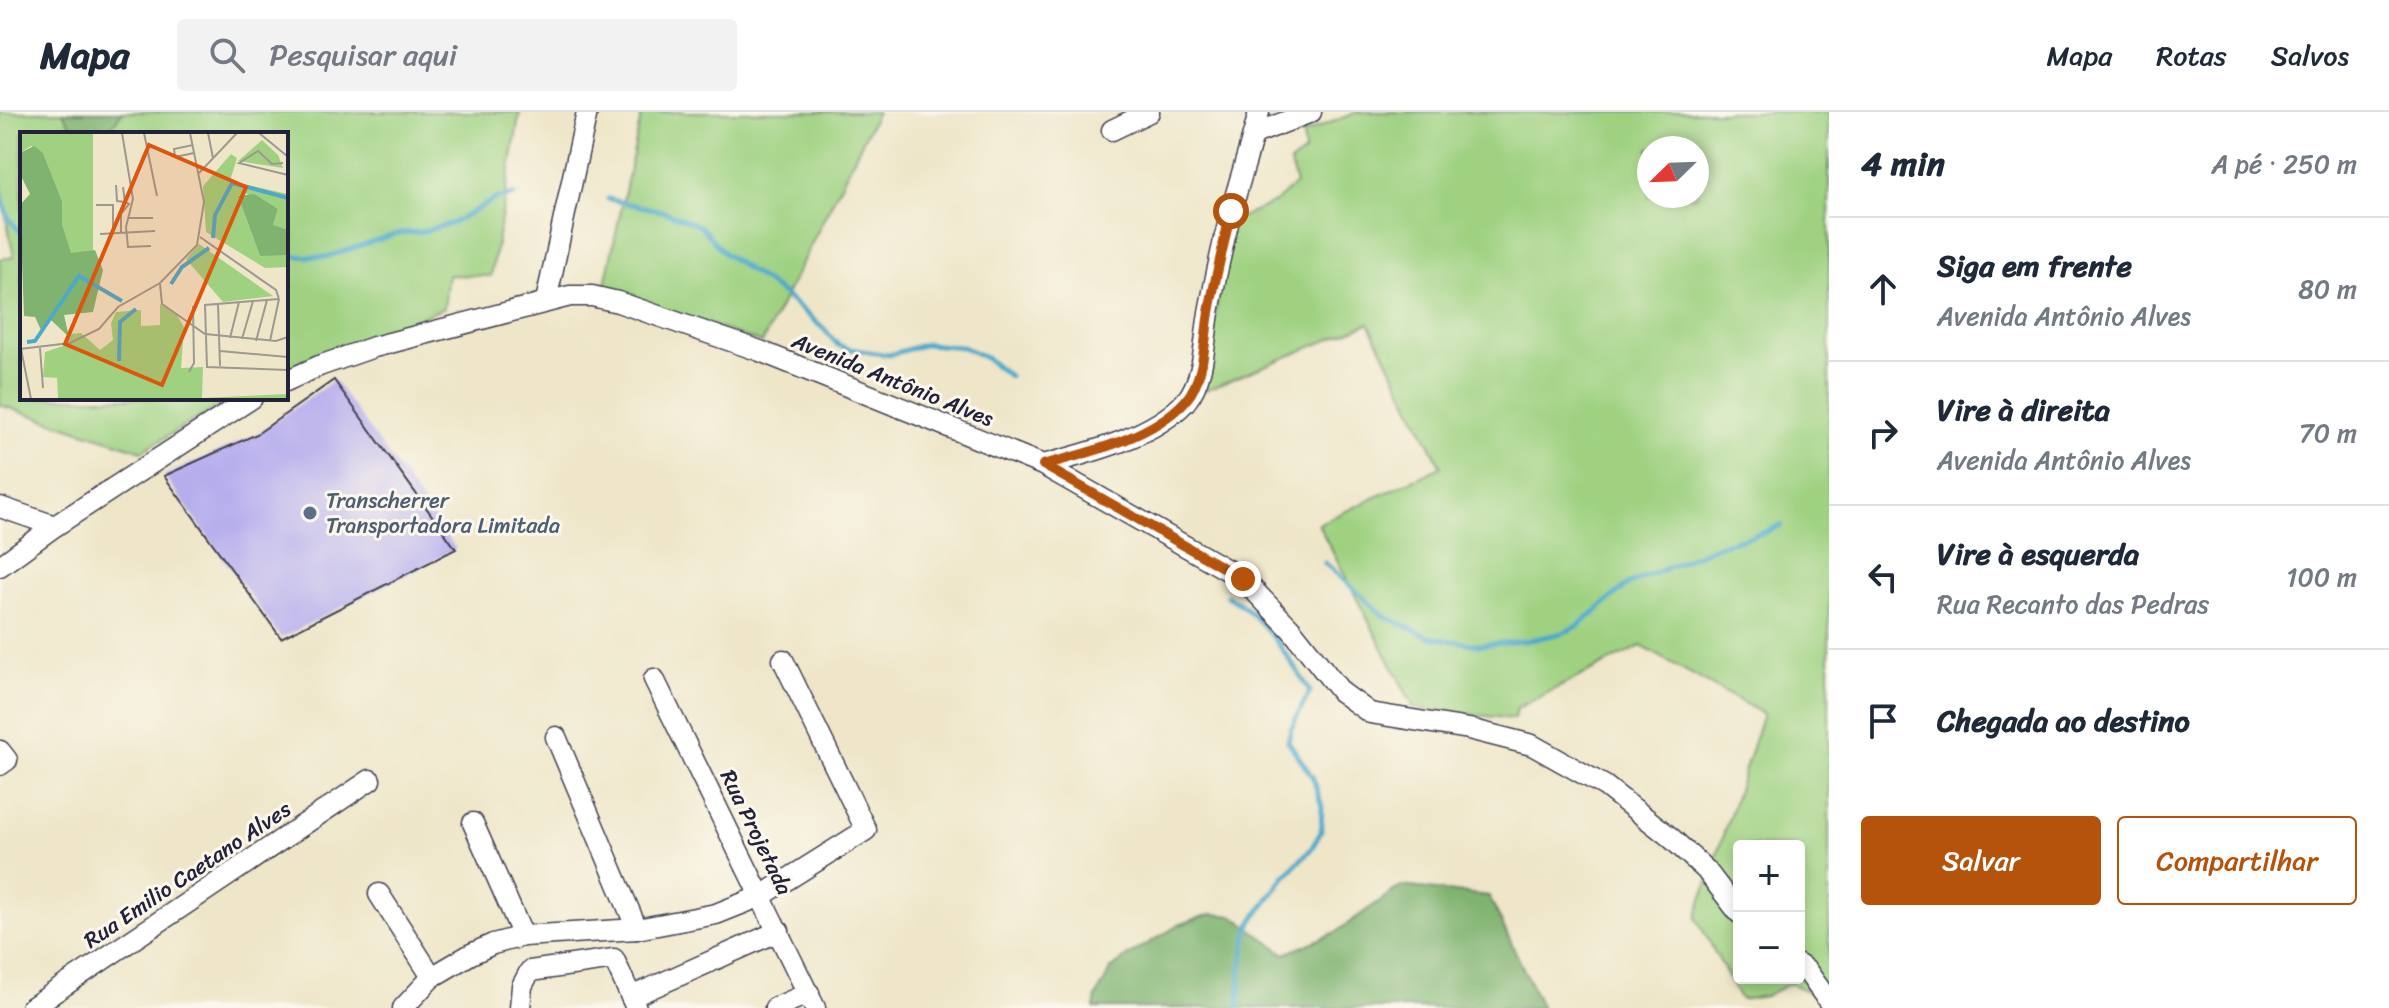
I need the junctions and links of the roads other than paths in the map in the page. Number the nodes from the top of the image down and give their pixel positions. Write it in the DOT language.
graph roads {
  1 [pos="587,112"];
  2 [pos="1149,112"];
  3 [pos="1259,112"];
  4 [pos="1311,112"];
  5 [pos="1112,130"];
  6 [pos="1254,134"];
  7 [pos="546,301"];
  8 [pos="288,380"];
  9 [pos="249,400"];
  10 [pos="1043,465"];
  11 [pos="0,507"];
  12 [pos="55,526"];
  13 [pos="0,566"];
  14 [pos="783,660"];
  15 [pos="654,679"];
  16 [pos="556,737"];
  17 [pos="0,751"];
  18 [pos="0,765"];
  19 [pos="370,780"];
  20 [pos="473,823"];
  21 [pos="379,894"];
  22 [pos="761,896"];
  23 [pos="1738,912"];
  24 [pos="637,929"];
  25 [pos="779,931"];
  26 [pos="523,936"];
  27 [pos="1805,970"];
  28 [pos="432,977"];
  29 [pos="812,1001"];
  30 [pos="633,1002"];
  31 [pos="1829,1002"];
  32 [pos="31,1008"];
  33 [pos="403,1008"];
  34 [pos="520,1008"];
  35 [pos="775,1008"];
  1 -- 7 [label="street"];
  2 -- 5 [label="street"];
  3 -- 6 [label="street"];
  4 -- 6 [label="street"];
  6 -- 10 [label="street"];
  7 -- 8 [label="street, Avenida Antônio Alves"];
  7 -- 10 [label="street, Avenida Antônio Alves"];
  9 -- 12 [label="street"];
  10 -- 23 [label="street, Avenida Antônio Alves"];
  11 -- 12 [label="street"];
  12 -- 13 [label="street"];
  14 -- 22 [label="street"];
  15 -- 22 [label="street, Rua Projetada"];
  16 -- 24 [label="street"];
  17 -- 18 [label="street"];
  19 -- 32 [label="street, Rua Emilio Caetano Alves"];
  20 -- 26 [label="street"];
  21 -- 28 [label="street"];
  22 -- 24 [label="street"];
  22 -- 25 [label="street, Rua Projetada"];
  24 -- 26 [label="street"];
  25 -- 29 [label="street, Rua Projetada"];
  25 -- 30 [label="street"];
  26 -- 28 [label="street"];
  27 -- 31 [label="street"];
  28 -- 33 [label="street"];
  29 -- 35 [label="street"];
  30 -- 34 [label="street"];
}
